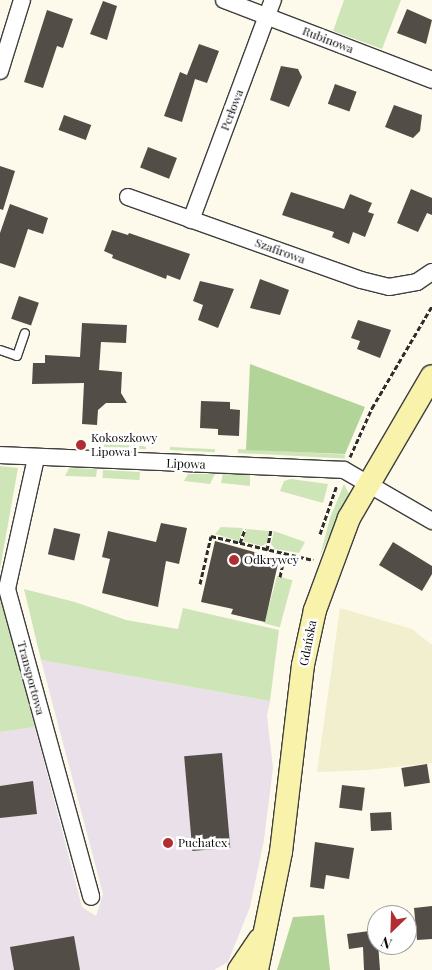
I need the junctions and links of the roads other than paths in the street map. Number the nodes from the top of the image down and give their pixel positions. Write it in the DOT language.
graph roads {
  1 [pos="22,0"];
  2 [pos="224,0"];
  3 [pos="273,0"];
  4 [pos="266,16"];
  5 [pos="0,71"];
  6 [pos="432,80"];
  7 [pos="128,197"];
  8 [pos="190,220"];
  9 [pos="432,272"];
  10 [pos="25,334"];
  11 [pos="0,350"];
  12 [pos="432,376"];
  13 [pos="0,455"];
  14 [pos="36,458"];
  15 [pos="369,483"];
  16 [pos="432,521"];
  17 [pos="91,897"];
  18 [pos="262,935"];
  19 [pos="239,970"];
  20 [pos="257,970"];
  1 -- 5 [label="street"];
  2 -- 4 [label="street, Rubinowa"];
  3 -- 4 [label="street, Perłowa"];
  4 -- 6 [label="street, Rubinowa"];
  4 -- 8 [label="street, Perłowa"];
  7 -- 8 [label="street, Szafirowa"];
  8 -- 9 [label="street, Szafirowa"];
  10 -- 11 [label="lane"];
  12 -- 15 [label="main road, Gdańska"];
  13 -- 14 [label="street, Lipowa"];
  14 -- 15 [label="street, Lipowa"];
  14 -- 17 [label="street, Transportowa"];
  15 -- 16 [label="street, Lipowa"];
  15 -- 18 [label="main road, Gdańska"];
  18 -- 19 [label="main road, Gdańska"];
  18 -- 20 [label="main road, Gdańska"];
}
